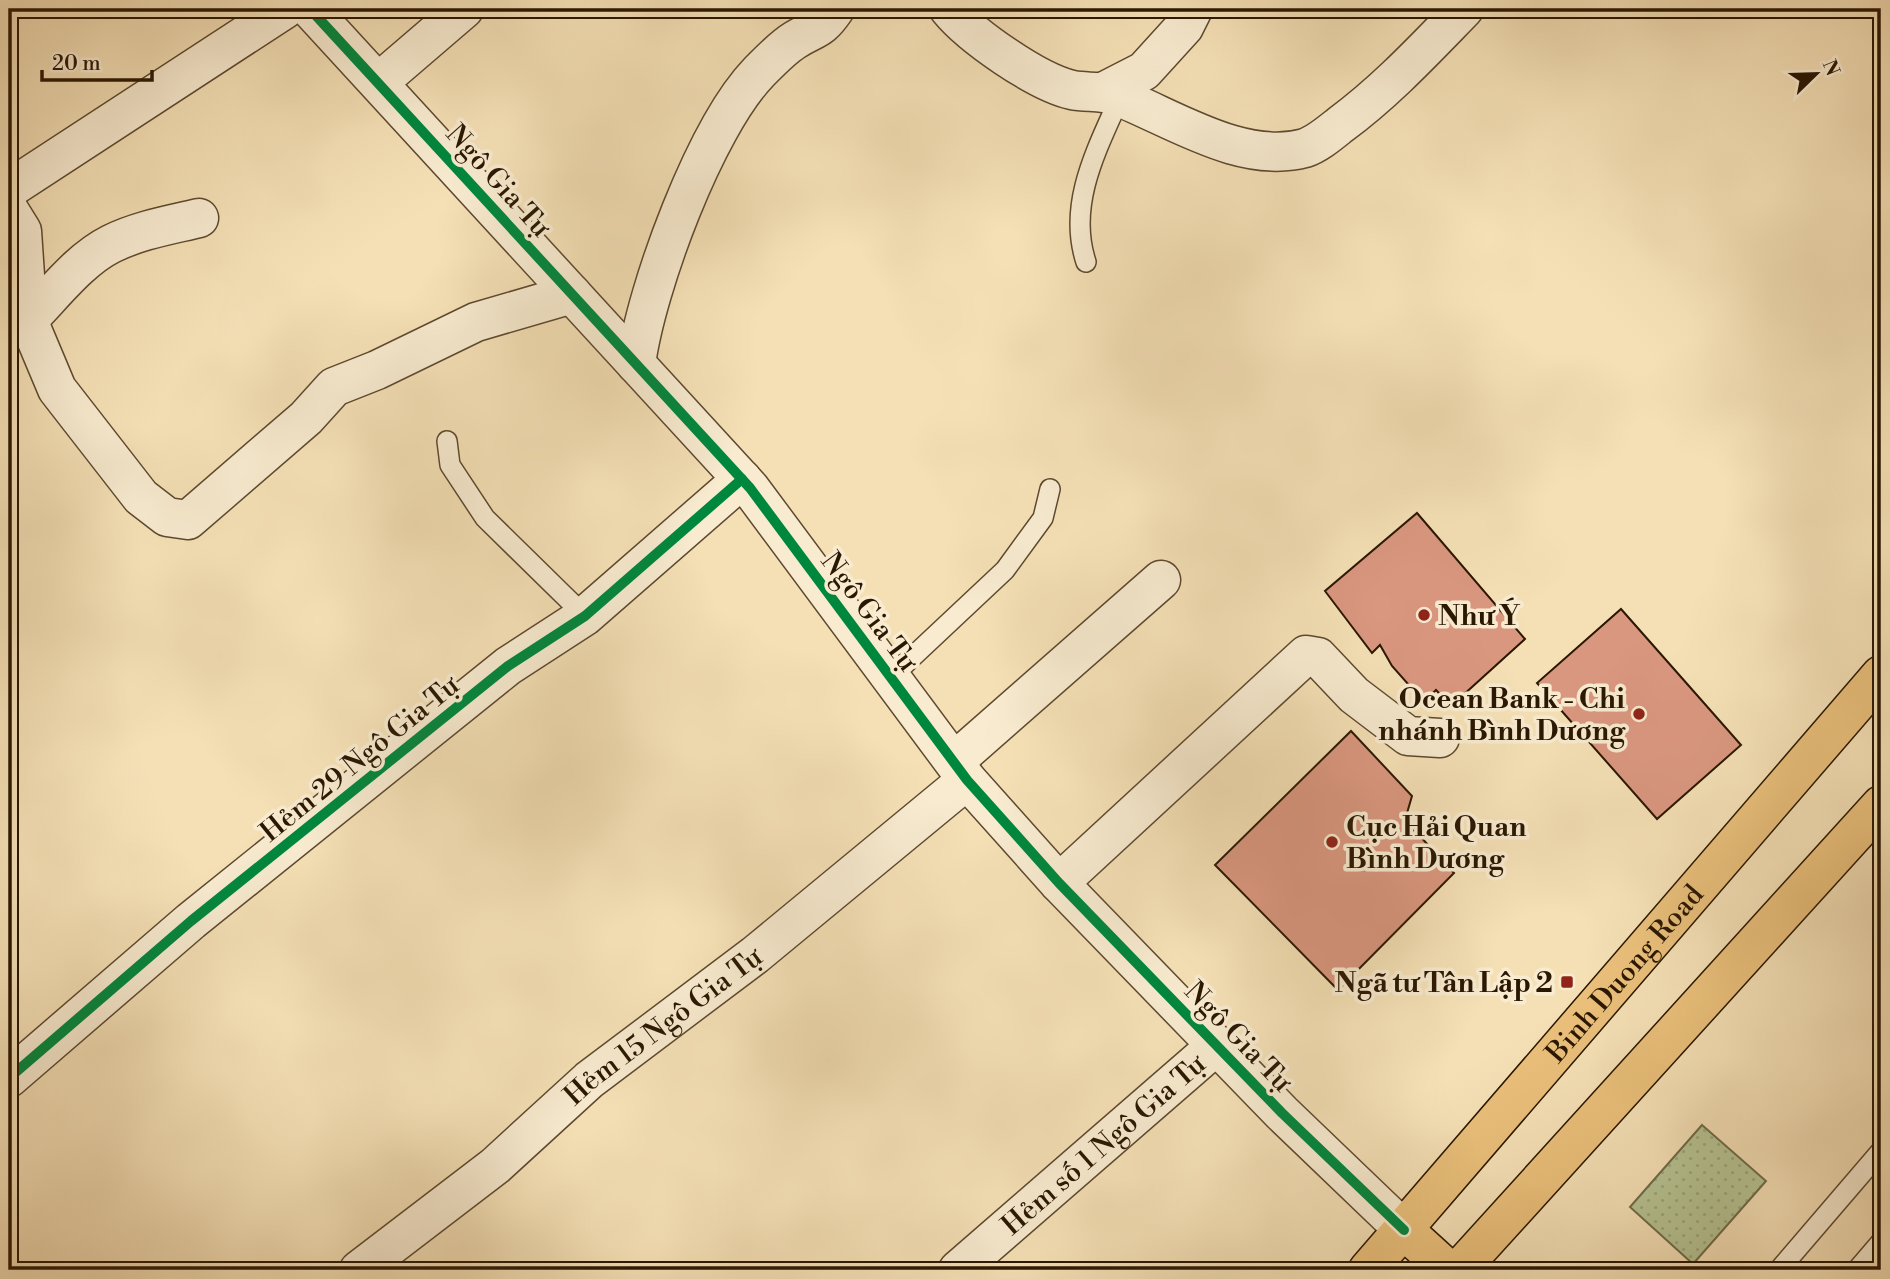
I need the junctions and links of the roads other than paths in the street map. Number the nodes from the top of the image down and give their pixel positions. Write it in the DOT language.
graph roads {
  1 [pos="285,9"];
  2 [pos="310,9"];
  3 [pos="464,9"];
  4 [pos="835,9"];
  5 [pos="949,9"];
  6 [pos="1193,9"];
  7 [pos="1464,9"];
  8 [pos="379,82"];
  9 [pos="1113,94"];
  10 [pos="9,189"];
  11 [pos="9,210"];
  12 [pos="199,218"];
  13 [pos="1086,262"];
  14 [pos="572,294"];
  15 [pos="27,320"];
  16 [pos="636,364"];
  17 [pos="447,441"];
  18 [pos="742,480"];
  19 [pos="1050,489"];
  20 [pos="1161,580"];
  21 [pos="584,616"];
  22 [pos="1881,675"];
  23 [pos="890,678"];
  24 [pos="1440,738"];
  25 [pos="961,770"];
  26 [pos="1876,821"];
  27 [pos="1059,883"];
  28 [pos="1217,1045"];
  29 [pos="12,1069"];
  30 [pos="1881,1151"];
  31 [pos="1404,1230"];
  32 [pos="1881,1242"];
  33 [pos="1785,1268"];
  34 [pos="359,1270"];
  35 [pos="958,1270"];
  36 [pos="1368,1270"];
  37 [pos="1448,1270"];
  38 [pos="1459,1270"];
  39 [pos="1857,1270"];
  1 -- 10 [label="street"];
  2 -- 8 [label="street, Ngô Gia Tự"];
  3 -- 8 [label="street"];
  4 -- 16 [label="street"];
  5 -- 9 [label="street"];
  6 -- 9 [label="street"];
  7 -- 9 [label="street"];
  8 -- 14 [label="street, Ngô Gia Tự"];
  9 -- 13 [label="lane"];
  11 -- 15 [label="street"];
  12 -- 15 [label="street"];
  14 -- 15 [label="street"];
  14 -- 16 [label="street, Ngô Gia Tự"];
  16 -- 18 [label="street, Ngô Gia Tự"];
  17 -- 21 [label="lane"];
  18 -- 21 [label="street, Hẻm 29 Ngô Gia Tự"];
  18 -- 23 [label="street, Ngô Gia Tự"];
  19 -- 23 [label="lane"];
  20 -- 25 [label="street, Hẻm 15 Ngô Gia Tự"];
  21 -- 29 [label="street, Hẻm 29 Ngô Gia Tự"];
  22 -- 31 [label="highway, Binh Duong Road"];
  23 -- 25 [label="street, Ngô Gia Tự"];
  24 -- 27 [label="street"];
  25 -- 27 [label="street, Ngô Gia Tự"];
  25 -- 34 [label="street, Hẻm 15 Ngô Gia Tự"];
  26 -- 38 [label="highway"];
  27 -- 28 [label="street, Ngô Gia Tự"];
  28 -- 31 [label="street, Ngô Gia Tự"];
  28 -- 35 [label="street, Hẻm số 1 Ngô Gia Tự"];
  30 -- 33 [label="lane"];
  31 -- 36 [label="highway, Binh Duong Road"];
  31 -- 37 [label="highway"];
  32 -- 39 [label="lane"];
}
